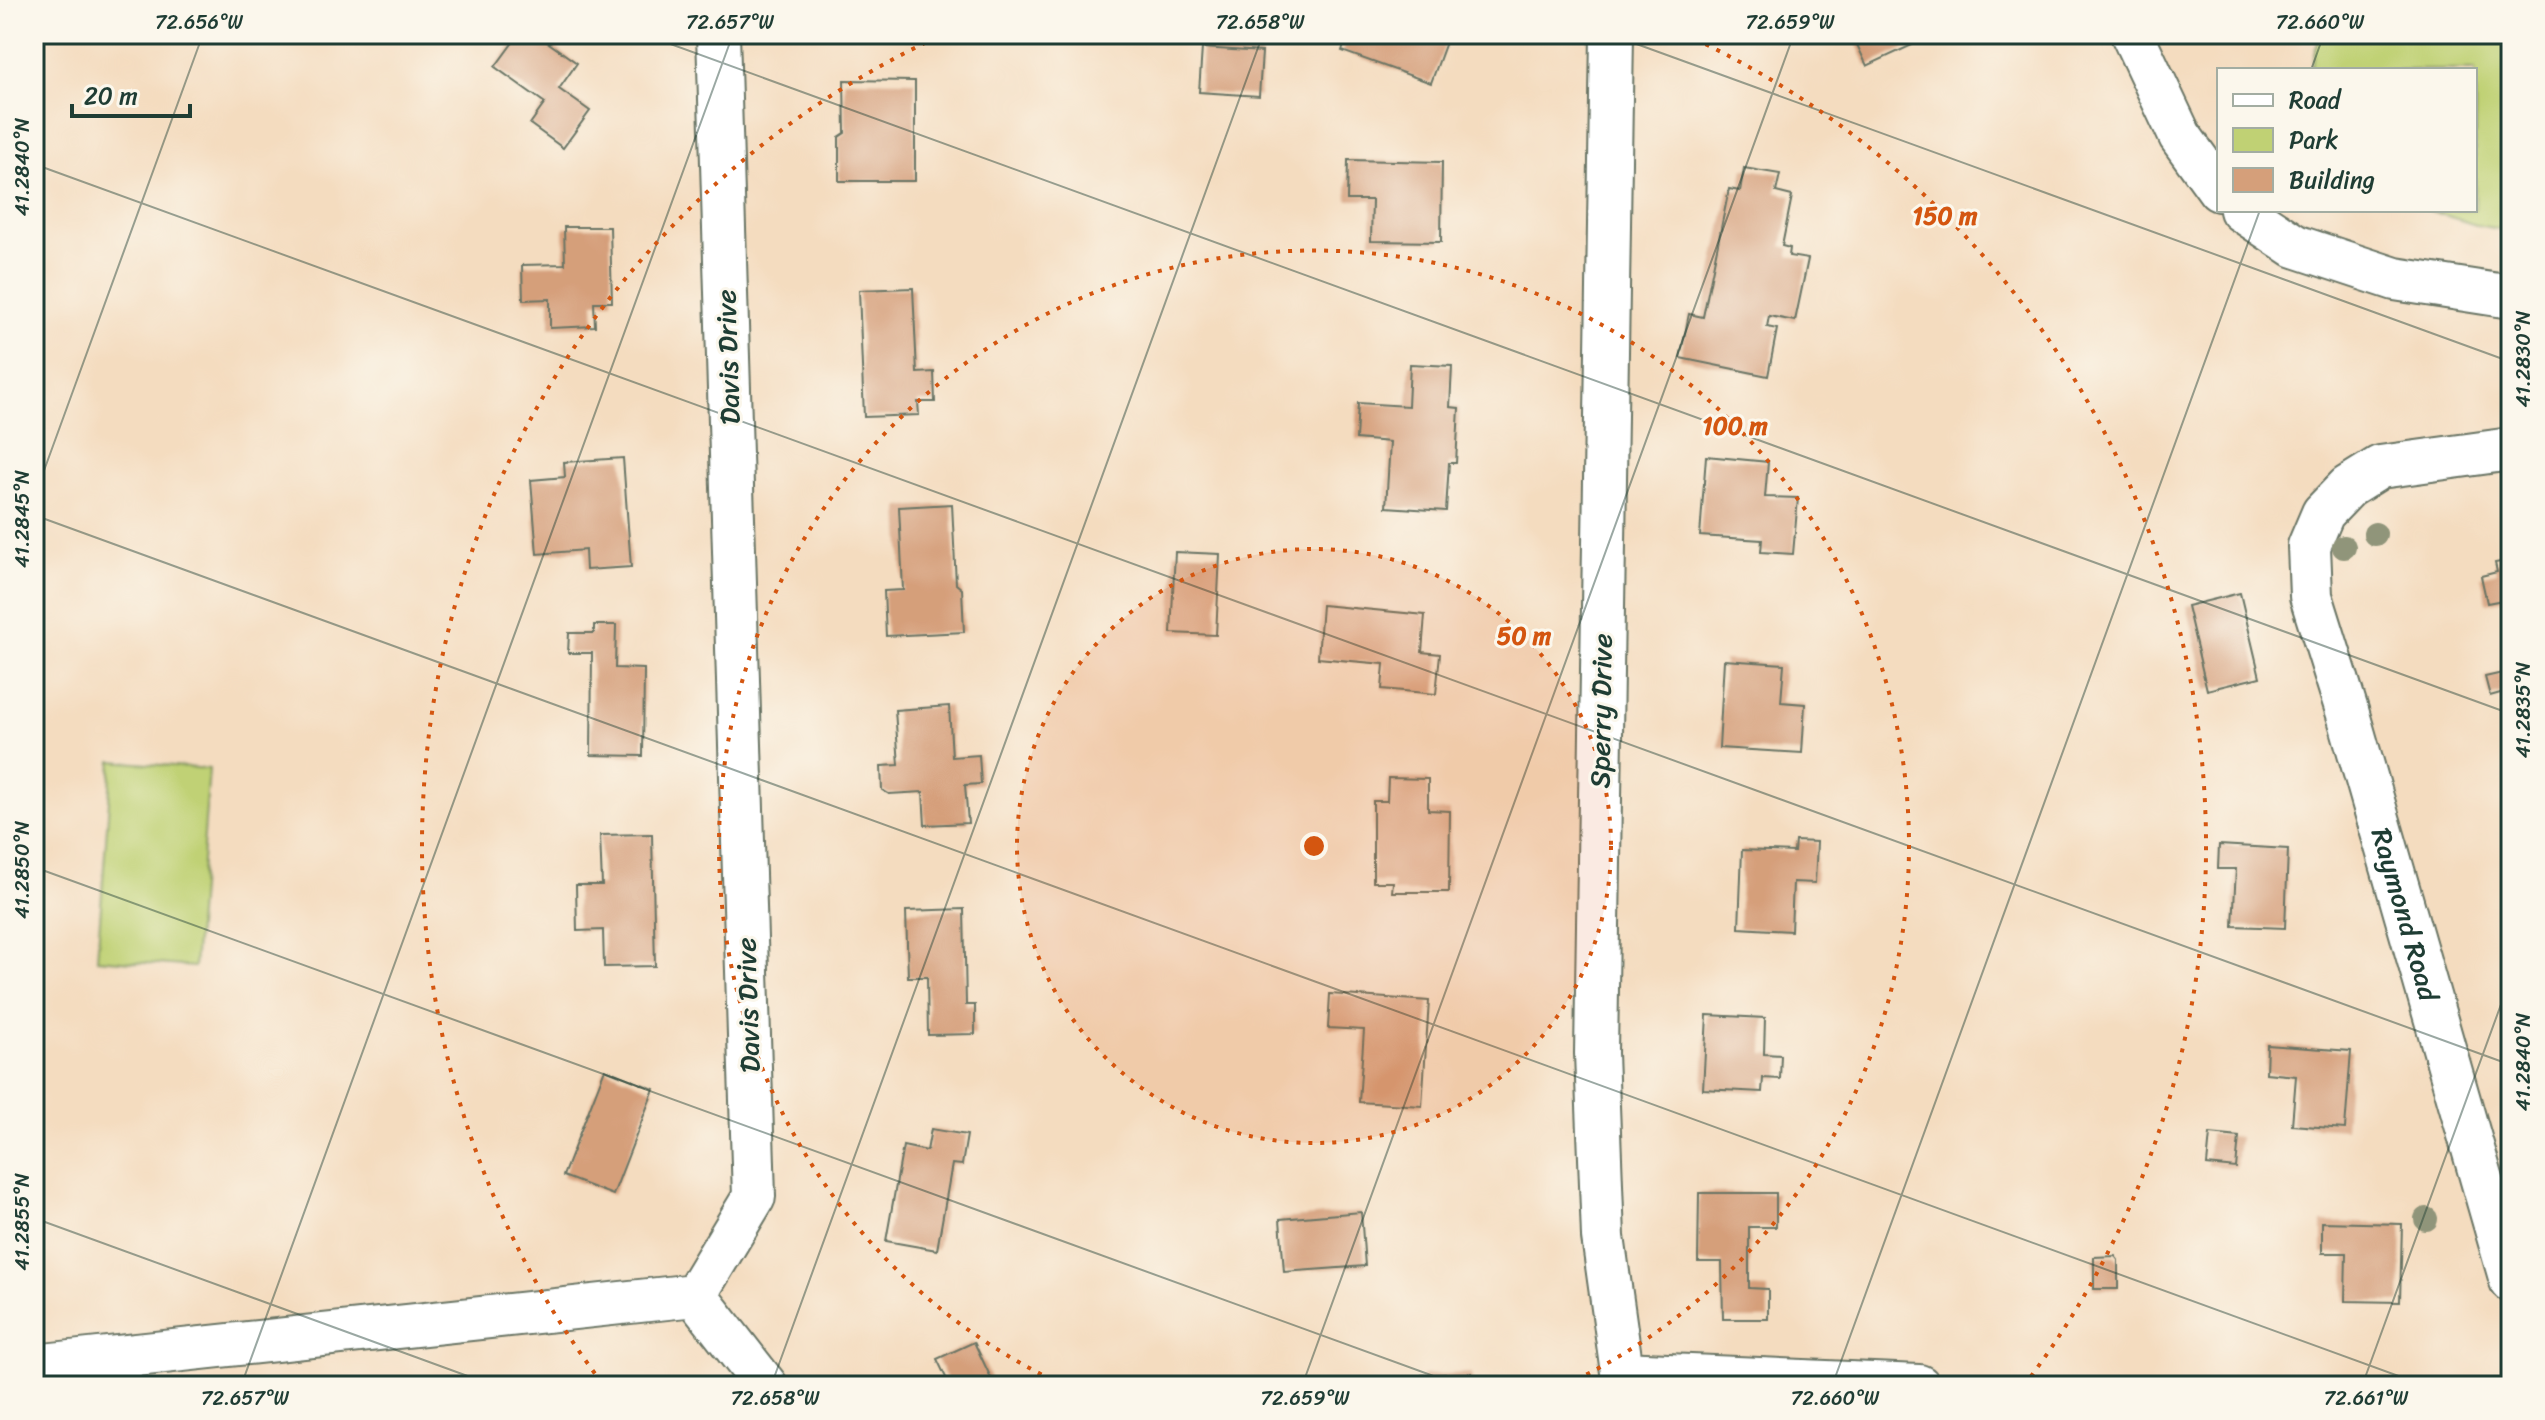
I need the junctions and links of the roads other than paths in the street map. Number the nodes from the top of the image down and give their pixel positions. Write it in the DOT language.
graph roads {
  1 [pos="718,34"];
  2 [pos="1612,34"];
  3 [pos="2132,34"];
  4 [pos="2217,187"];
  5 [pos="2244,212"];
  6 [pos="2511,297"];
  7 [pos="2511,449"];
  8 [pos="2511,1281"];
  9 [pos="695,1295"];
  10 [pos="34,1366"];
  11 [pos="1623,1380"];
  12 [pos="766,1386"];
  13 [pos="1919,1386"];
  1 -- 9 [label="street, Davis Drive"];
  2 -- 11 [label="street, Sperry Drive"];
  3 -- 4 [label="street"];
  5 -- 6 [label="street"];
  7 -- 8 [label="street, Raymond Road"];
  9 -- 10 [label="street"];
  9 -- 12 [label="street"];
  11 -- 13 [label="street"];
}
